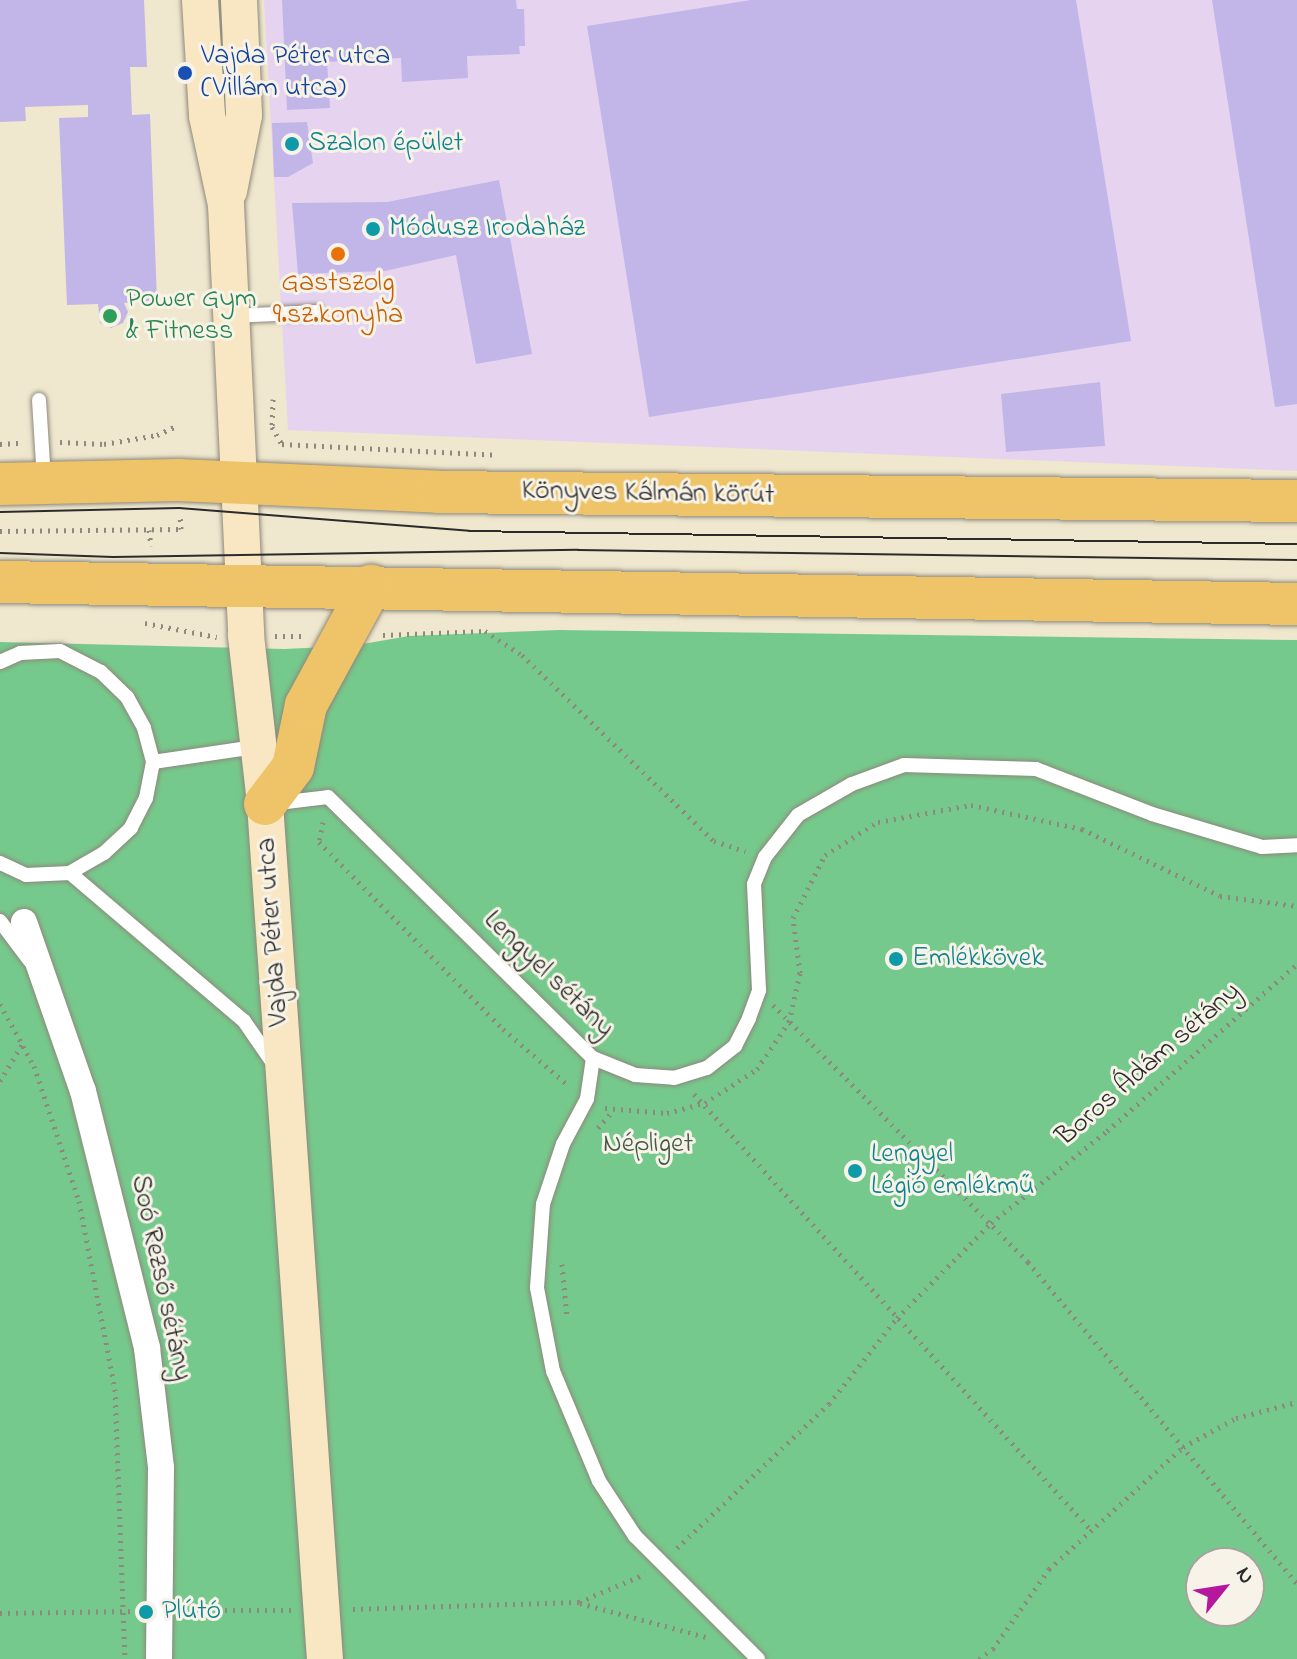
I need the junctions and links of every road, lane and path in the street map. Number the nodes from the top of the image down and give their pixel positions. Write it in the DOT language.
graph roads {
  1 [pos="200,0"];
  2 [pos="239,0"];
  3 [pos="226,205"];
  4 [pos="317,312"];
  5 [pos="232,316"];
  6 [pos="39,400"];
  7 [pos="176,426"];
  8 [pos="0,444"];
  9 [pos="43,462"];
  10 [pos="241,482"];
  11 [pos="0,484"];
  12 [pos="1297,501"];
  13 [pos="180,516"];
  14 [pos="149,530"];
  15 [pos="0,531"];
  16 [pos="151,546"];
  17 [pos="0,582"];
  18 [pos="244,585"];
  19 [pos="371,586"];
  20 [pos="1297,604"];
  21 [pos="138,622"];
  22 [pos="246,636"];
  23 [pos="342,637"];
  24 [pos="0,662"];
  25 [pos="255,747"];
  26 [pos="153,762"];
  27 [pos="265,804"];
  28 [pos="1297,845"];
  29 [pos="765,857"];
  30 [pos="0,863"];
  31 [pos="70,873"];
  32 [pos="12,921"];
  33 [pos="1297,964"];
  34 [pos="759,990"];
  35 [pos="0,1004"];
  36 [pos="23,1043"];
  37 [pos="593,1058"];
  38 [pos="283,1077"];
  39 [pos="674,1078"];
  40 [pos="0,1081"];
  41 [pos="612,1112"];
  42 [pos="595,1131"];
  43 [pos="991,1223"];
  44 [pos="561,1248"];
  45 [pos="897,1318"];
  46 [pos="567,1324"];
  47 [pos="1297,1402"];
  48 [pos="1183,1447"];
  49 [pos="1089,1528"];
  50 [pos="665,1540"];
  51 [pos="674,1551"];
  52 [pos="684,1562"];
  53 [pos="663,1566"];
  54 [pos="1297,1584"];
  55 [pos="579,1602"];
  56 [pos="160,1610"];
  57 [pos="322,1610"];
  58 [pos="125,1611"];
  59 [pos="0,1613"];
  60 [pos="745,1648"];
  61 [pos="125,1659"];
  62 [pos="159,1659"];
  63 [pos="325,1659"];
  64 [pos="758,1659"];
  65 [pos="979,1659"];
  1 -- 3 [label="street, Vajda Péter utca"];
  2 -- 3 [label="street, Vajda Péter utca"];
  3 -- 5 [label="street, Vajda Péter utca"];
  4 -- 5 [label="lane"];
  5 -- 10 [label="street, Vajda Péter utca"];
  6 -- 9 [label="lane"];
  7 -- 9 [label="path"];
  8 -- 9 [label="path"];
  9 -- 10 [label="main road, Könyves Kálmán körút"];
  9 -- 11 [label="main road, Könyves Kálmán körút"];
  10 -- 12 [label="main road, Könyves Kálmán körút"];
  10 -- 18 [label="street, Vajda Péter utca"];
  13 -- 14 [label="path"];
  14 -- 15 [label="path"];
  14 -- 16 [label="path"];
  17 -- 18 [label="main road"];
  18 -- 19 [label="main road"];
  18 -- 22 [label="street, Vajda Péter utca"];
  19 -- 20 [label="main road"];
  19 -- 23 [label="main road"];
  21 -- 22 [label="path"];
  22 -- 23 [label="path"];
  22 -- 25 [label="street, Vajda Péter utca"];
  23 -- 27 [label="main road"];
  23 -- 29 [label="path"];
  24 -- 26 [label="lane"];
  25 -- 26 [label="lane"];
  25 -- 27 [label="street, Vajda Péter utca"];
  26 -- 31 [label="lane"];
  27 -- 37 [label="lane, Lengyel sétány"];
  27 -- 38 [label="street, Vajda Péter utca"];
  28 -- 29 [label="lane"];
  29 -- 34 [label="lane, Lengyel sétány"];
  30 -- 31 [label="lane"];
  31 -- 38 [label="lane"];
  32 -- 56 [label="street, Soó Rezső sétány"];
  33 -- 43 [label="path, Boros Ádám sétány"];
  34 -- 39 [label="lane, Lengyel sétány"];
  34 -- 43 [label="path"];
  35 -- 36 [label="path"];
  36 -- 40 [label="path"];
  36 -- 58 [label="path"];
  37 -- 39 [label="lane, Lengyel sétány"];
  37 -- 53 [label="lane"];
  38 -- 57 [label="street, Vajda Péter utca"];
  39 -- 45 [label="path"];
  41 -- 42 [label="path"];
  43 -- 45 [label="path, Boros Ádám sétány"];
  43 -- 48 [label="path"];
  44 -- 46 [label="path"];
  45 -- 49 [label="path"];
  45 -- 51 [label="path, Boros Ádám sétány"];
  47 -- 48 [label="path"];
  48 -- 49 [label="path"];
  48 -- 54 [label="path"];
  49 -- 65 [label="path"];
  50 -- 51 [label="path"];
  51 -- 52 [label="path"];
  51 -- 53 [label="path"];
  53 -- 55 [label="path"];
  53 -- 60 [label="lane"];
  55 -- 57 [label="path"];
  55 -- 60 [label="path"];
  56 -- 57 [label="path"];
  56 -- 58 [label="path"];
  56 -- 62 [label="street, Soó Rezső sétány"];
  57 -- 63 [label="street, Vajda Péter utca"];
  58 -- 59 [label="path"];
  58 -- 61 [label="path"];
  60 -- 64 [label="lane"];
}
